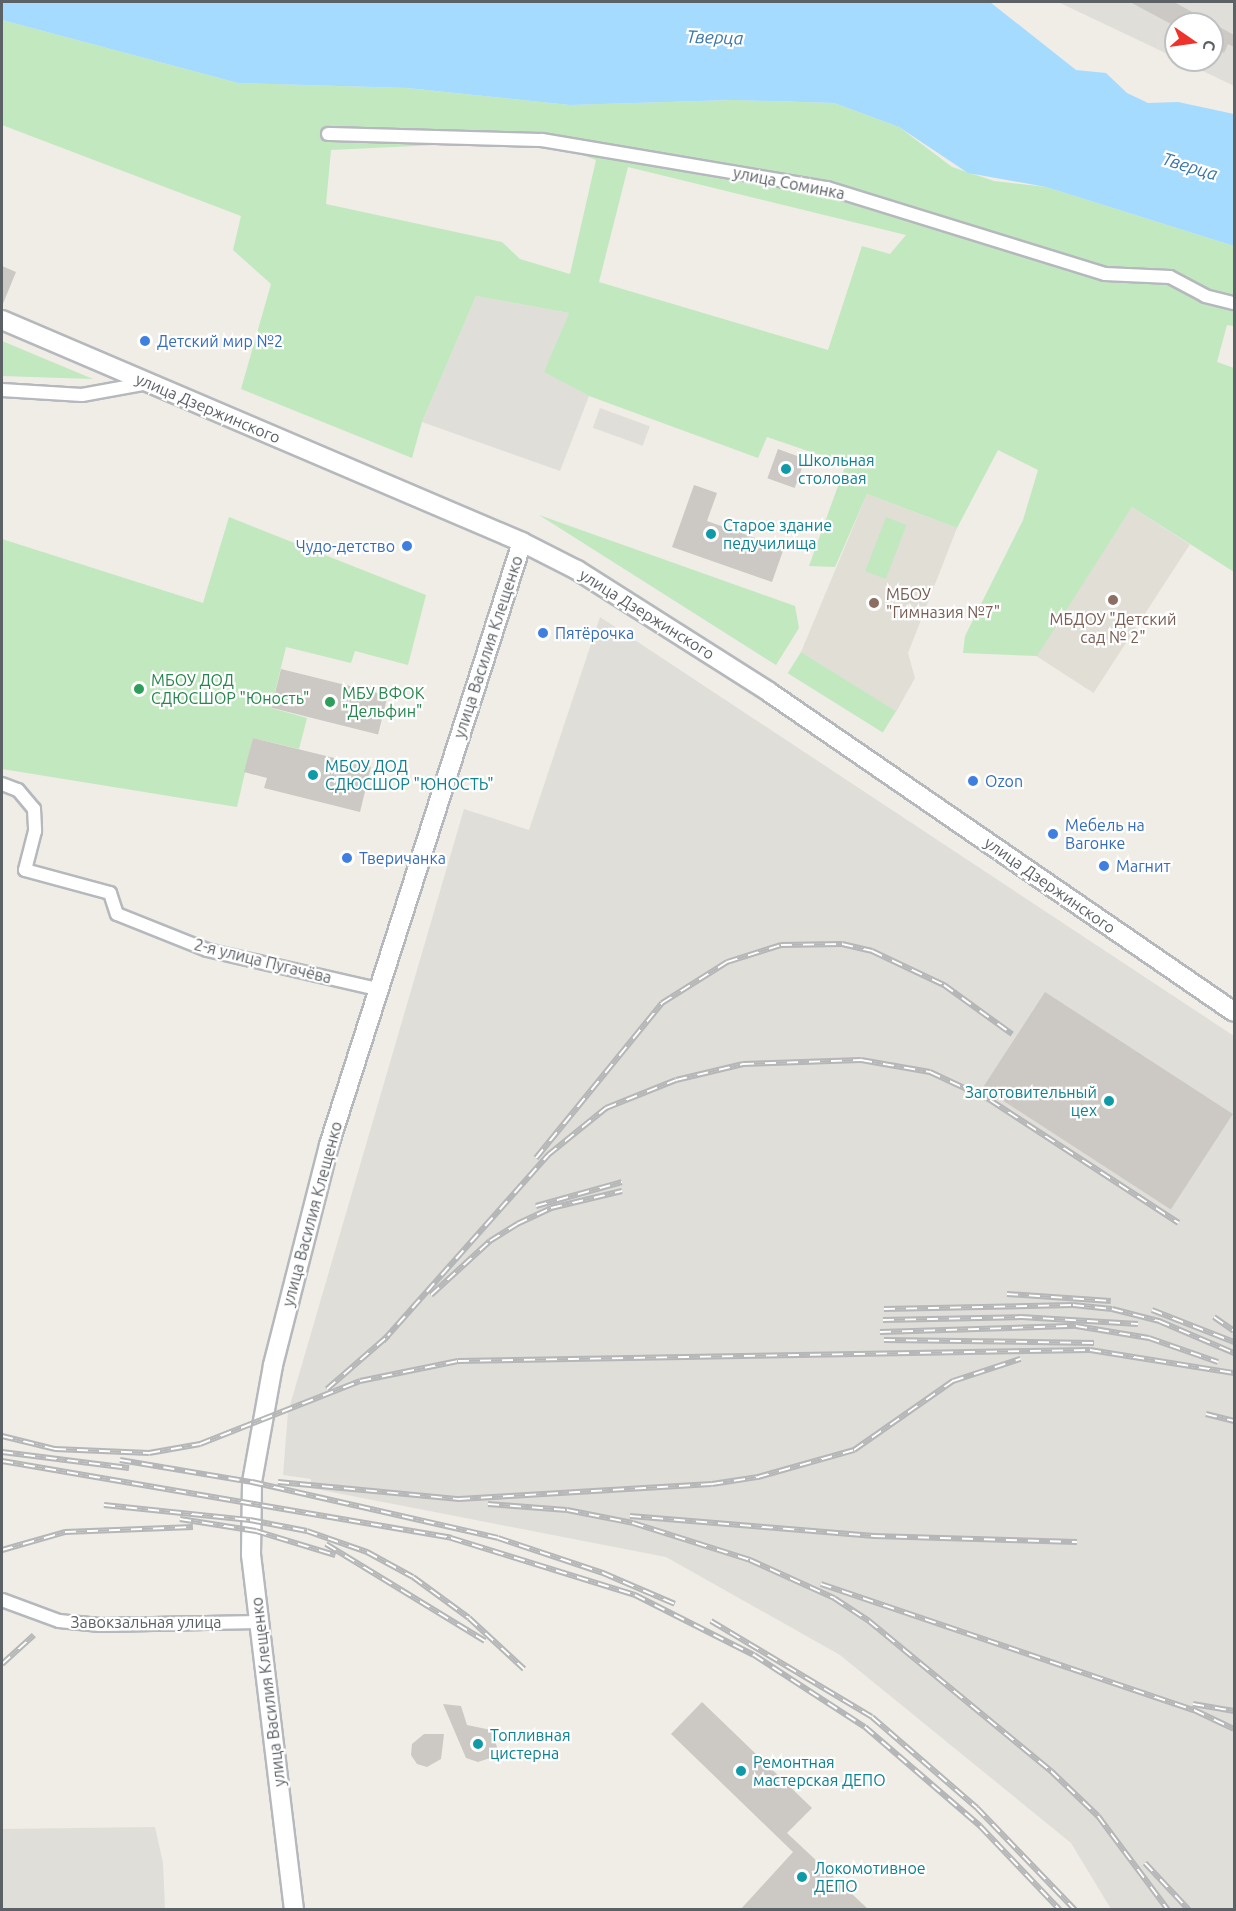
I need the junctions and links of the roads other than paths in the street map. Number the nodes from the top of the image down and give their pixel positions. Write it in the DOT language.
graph roads {
  1 [pos="328,134"];
  2 [pos="1234,303"];
  3 [pos="2,320"];
  4 [pos="148,382"];
  5 [pos="2,390"];
  6 [pos="522,542"];
  7 [pos="2,784"];
  8 [pos="377,989"];
  9 [pos="1234,1012"];
  10 [pos="2,1600"];
  11 [pos="259,1622"];
  12 [pos="294,1910"];
  1 -- 2 [label="street, улица Соминка"];
  3 -- 4 [label="main road, улица Дзержинского"];
  4 -- 5 [label="street"];
  4 -- 6 [label="main road, улица Дзержинского"];
  6 -- 8 [label="main road, улица Василия Клещенко"];
  6 -- 9 [label="main road, улица Дзержинского"];
  7 -- 8 [label="street, 2-я улица Пугачёва"];
  8 -- 11 [label="main road, улица Василия Клещенко"];
  10 -- 11 [label="street, Завокзальная улица"];
  11 -- 12 [label="main road, улица Василия Клещенко"];
}
